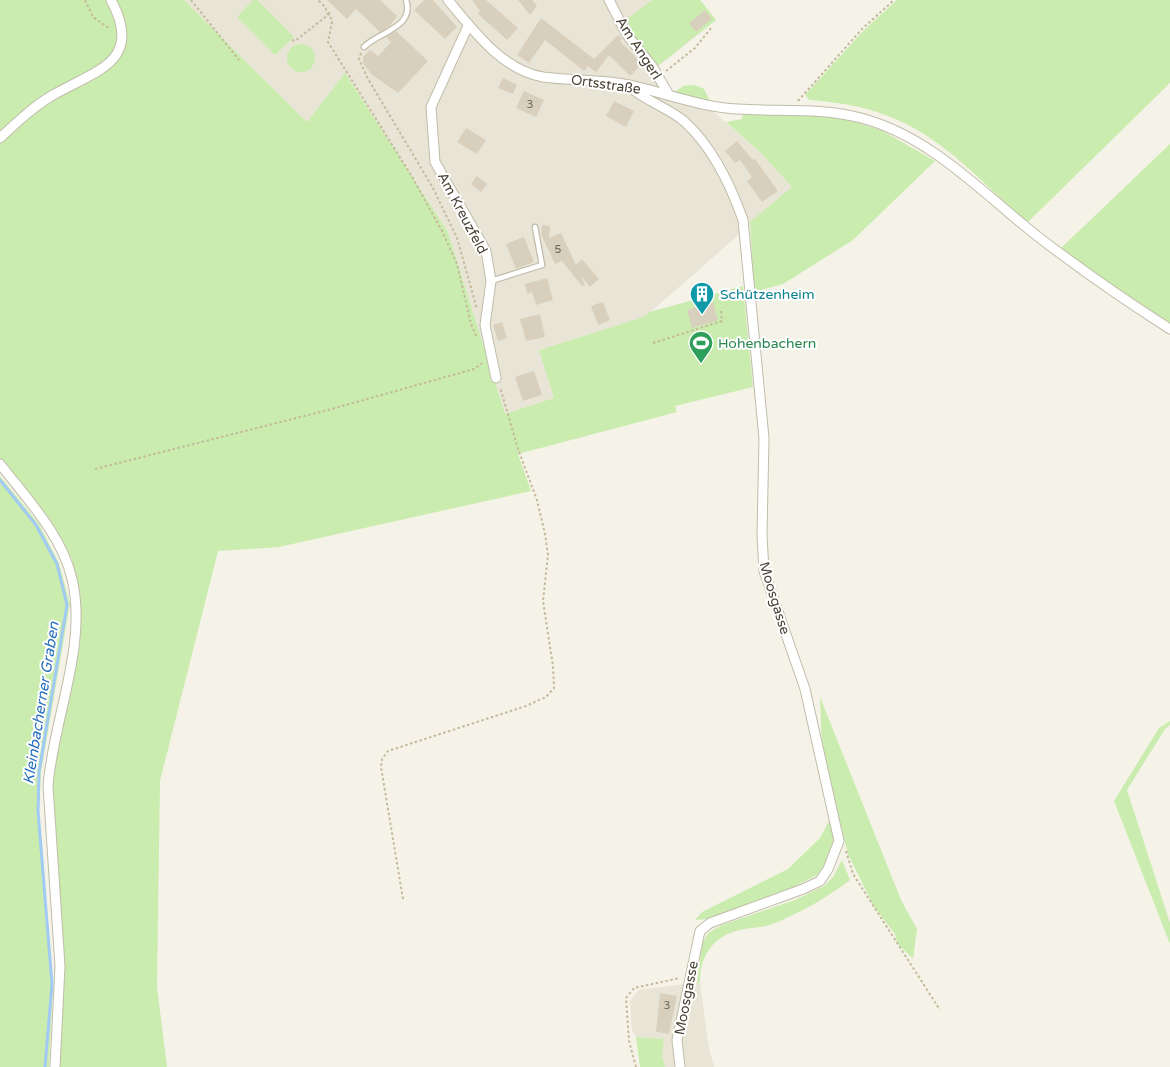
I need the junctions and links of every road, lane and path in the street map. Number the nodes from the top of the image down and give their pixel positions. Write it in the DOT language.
graph roads {
  1 [pos="85,0"];
  2 [pos="111,0"];
  3 [pos="192,0"];
  4 [pos="318,0"];
  5 [pos="406,0"];
  6 [pos="448,0"];
  7 [pos="609,0"];
  8 [pos="894,0"];
  9 [pos="329,12"];
  10 [pos="468,26"];
  11 [pos="712,27"];
  12 [pos="123,28"];
  13 [pos="292,40"];
  14 [pos="364,47"];
  15 [pos="239,60"];
  16 [pos="658,77"];
  17 [pos="627,85"];
  18 [pos="669,95"];
  19 [pos="792,109"];
  20 [pos="0,138"];
  21 [pos="535,227"];
  22 [pos="491,281"];
  23 [pos="722,310"];
  24 [pos="479,317"];
  25 [pos="1170,329"];
  26 [pos="481,334"];
  27 [pos="653,343"];
  28 [pos="484,359"];
  29 [pos="496,378"];
  30 [pos="0,464"];
  31 [pos="95,470"];
  32 [pos="839,841"];
  33 [pos="403,899"];
  34 [pos="690,976"];
  35 [pos="940,1010"];
  36 [pos="55,1067"];
  37 [pos="636,1067"];
  38 [pos="680,1067"];
  1 -- 12 [label="path"];
  2 -- 12 [label="street"];
  3 -- 15 [label="path"];
  4 -- 9 [label="path"];
  5 -- 14 [label="lane"];
  6 -- 10 [label="street, Ortsstraße"];
  7 -- 16 [label="street, Am Angerl"];
  8 -- 19 [label="path"];
  9 -- 13 [label="path"];
  9 -- 26 [label="path"];
  10 -- 17 [label="street, Ortsstraße"];
  10 -- 22 [label="street, Am Kreuzfeld"];
  11 -- 16 [label="path"];
  12 -- 20 [label="street"];
  14 -- 24 [label="path"];
  16 -- 18 [label="street, Am Angerl"];
  17 -- 18 [label="street, Ortsstraße"];
  17 -- 32 [label="street, Moosgasse"];
  18 -- 19 [label="street, Ortsstraße"];
  19 -- 25 [label="street, Ortsstraße"];
  21 -- 22 [label="lane"];
  22 -- 29 [label="street, Am Kreuzfeld"];
  23 -- 27 [label="path"];
  28 -- 31 [label="path"];
  29 -- 33 [label="path"];
  30 -- 36 [label="street"];
  32 -- 34 [label="street, Moosgasse"];
  32 -- 35 [label="path"];
  34 -- 37 [label="path"];
  34 -- 38 [label="street, Moosgasse"];
}
